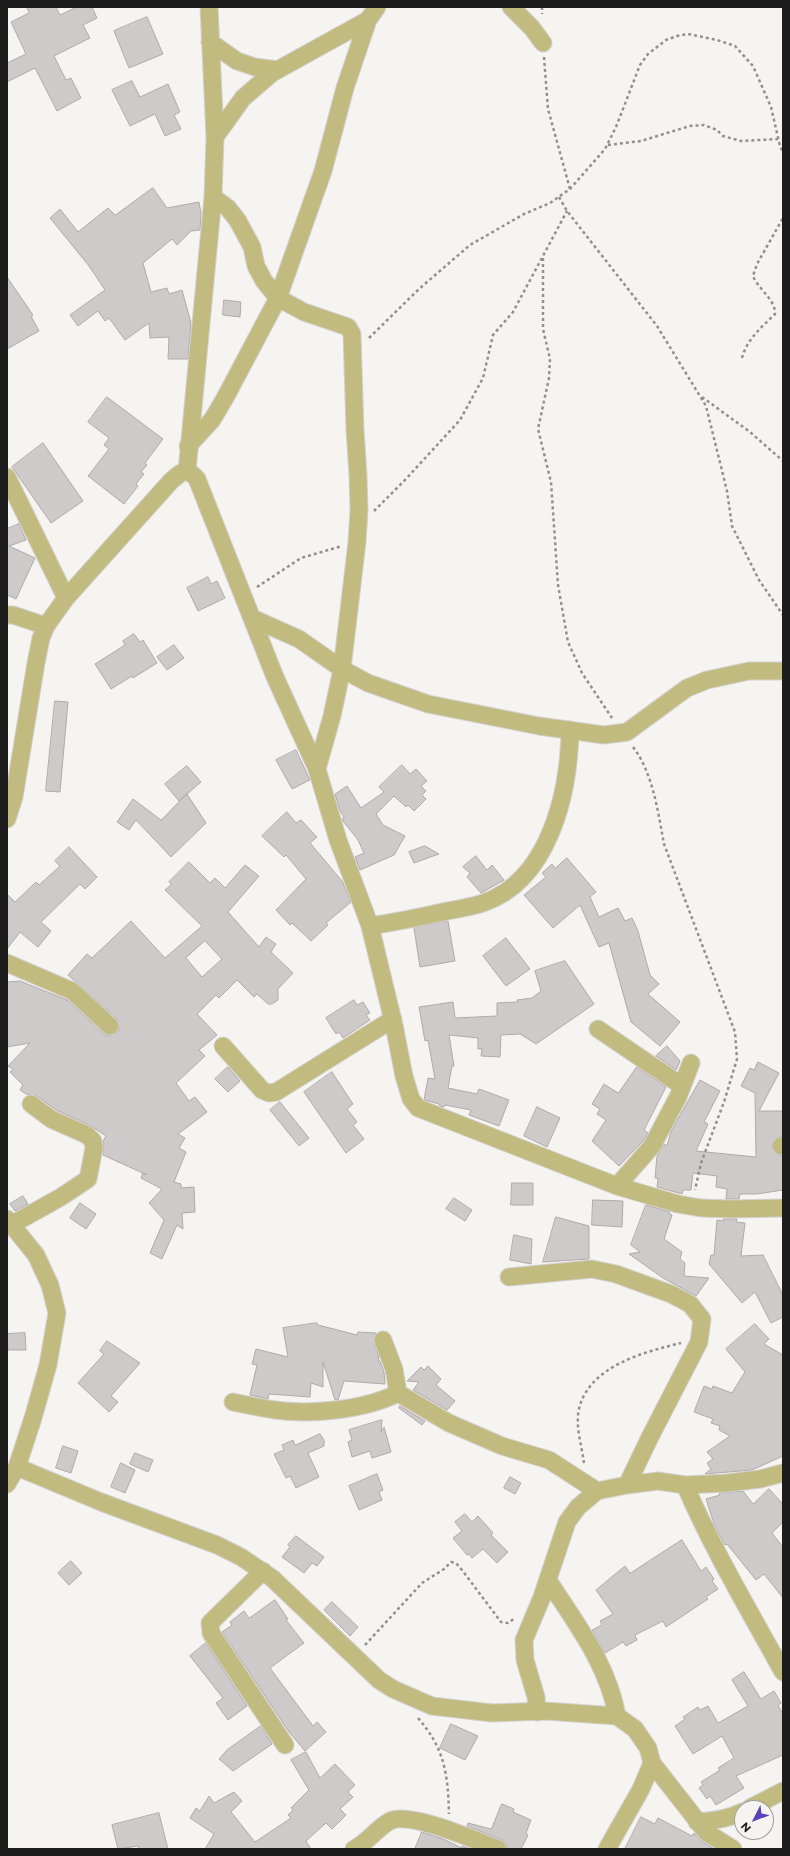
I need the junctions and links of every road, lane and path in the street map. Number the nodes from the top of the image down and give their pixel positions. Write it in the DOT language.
graph roads {
  1 [pos="209,7"];
  2 [pos="511,7"];
  3 [pos="542,7"];
  4 [pos="373,14"];
  5 [pos="542,16"];
  6 [pos="210,42"];
  7 [pos="543,43"];
  8 [pos="278,70"];
  9 [pos="215,137"];
  10 [pos="778,139"];
  11 [pos="607,145"];
  12 [pos="783,152"];
  13 [pos="570,189"];
  14 [pos="213,197"];
  15 [pos="559,197"];
  16 [pos="567,211"];
  17 [pos="783,218"];
  18 [pos="543,258"];
  19 [pos="278,298"];
  20 [pos="352,352"];
  21 [pos="742,358"];
  22 [pos="700,396"];
  23 [pos="188,446"];
  24 [pos="783,461"];
  25 [pos="187,471"];
  26 [pos="7,477"];
  27 [pos="371,514"];
  28 [pos="357,542"];
  29 [pos="241,591"];
  30 [pos="66,598"];
  31 [pos="7,615"];
  32 [pos="783,615"];
  33 [pos="252,618"];
  34 [pos="46,626"];
  35 [pos="342,669"];
  36 [pos="783,672"];
  37 [pos="570,730"];
  38 [pos="623,733"];
  39 [pos="317,769"];
  40 [pos="7,819"];
  41 [pos="370,926"];
  42 [pos="7,962"];
  43 [pos="393,1019"];
  44 [pos="110,1026"];
  45 [pos="598,1029"];
  46 [pos="223,1046"];
  47 [pos="691,1063"];
  48 [pos="682,1086"];
  49 [pos="31,1104"];
  50 [pos="617,1186"];
  51 [pos="691,1206"];
  52 [pos="783,1208"];
  53 [pos="9,1222"];
  54 [pos="509,1277"];
  55 [pos="383,1340"];
  56 [pos="699,1342"];
  57 [pos="398,1393"];
  58 [pos="233,1402"];
  59 [pos="17,1467"];
  60 [pos="783,1473"];
  61 [pos="581,1481"];
  62 [pos="7,1484"];
  63 [pos="627,1485"];
  64 [pos="685,1485"];
  65 [pos="597,1491"];
  66 [pos="263,1571"];
  67 [pos="548,1580"];
  68 [pos="520,1614"];
  69 [pos="354,1657"];
  70 [pos="783,1672"];
  71 [pos="413,1712"];
  72 [pos="537,1712"];
  73 [pos="616,1716"];
  74 [pos="285,1746"];
  75 [pos="652,1763"];
  76 [pos="783,1791"];
  77 [pos="766,1800"];
  78 [pos="734,1814"];
  79 [pos="697,1822"];
  80 [pos="450,1832"];
  81 [pos="354,1849"];
  82 [pos="498,1849"];
  83 [pos="607,1849"];
  84 [pos="734,1849"];
  1 -- 6 [label="street"];
  2 -- 7 [label="street"];
  3 -- 5 [label="path"];
  4 -- 8 [label="street"];
  4 -- 19 [label="street"];
  6 -- 8 [label="street"];
  6 -- 9 [label="street"];
  7 -- 13 [label="path"];
  8 -- 9 [label="street"];
  9 -- 14 [label="street"];
  10 -- 11 [label="path"];
  10 -- 11 [label="path"];
  10 -- 12 [label="path"];
  11 -- 13 [label="path"];
  13 -- 15 [label="path"];
  14 -- 19 [label="street"];
  14 -- 23 [label="street"];
  15 -- 16 [label="path"];
  15 -- 20 [label="path"];
  16 -- 18 [label="path"];
  16 -- 22 [label="path"];
  17 -- 21 [label="path"];
  18 -- 27 [label="path"];
  18 -- 38 [label="path"];
  19 -- 20 [label="street"];
  19 -- 23 [label="street"];
  20 -- 28 [label="street"];
  22 -- 24 [label="path"];
  22 -- 32 [label="path"];
  23 -- 25 [label="street"];
  25 -- 29 [label="street"];
  25 -- 30 [label="street"];
  26 -- 30 [label="street"];
  28 -- 29 [label="path"];
  28 -- 35 [label="street"];
  29 -- 33 [label="street"];
  30 -- 34 [label="street"];
  31 -- 34 [label="street"];
  33 -- 35 [label="street"];
  33 -- 39 [label="street"];
  34 -- 40 [label="street"];
  35 -- 37 [label="street"];
  35 -- 39 [label="street"];
  36 -- 38 [label="street"];
  37 -- 38 [label="street"];
  37 -- 41 [label="street"];
  38 -- 51 [label="path"];
  39 -- 41 [label="street"];
  41 -- 43 [label="street"];
  42 -- 44 [label="street"];
  43 -- 46 [label="street"];
  43 -- 50 [label="street"];
  45 -- 48 [label="street"];
  47 -- 48 [label="street"];
  48 -- 50 [label="street"];
  49 -- 53 [label="street"];
  50 -- 51 [label="street"];
  51 -- 52 [label="street"];
  53 -- 59 [label="street"];
  54 -- 56 [label="street"];
  55 -- 57 [label="street"];
  56 -- 61 [label="path"];
  56 -- 63 [label="street"];
  57 -- 58 [label="street"];
  57 -- 61 [label="street"];
  59 -- 62 [label="street"];
  59 -- 66 [label="street"];
  60 -- 64 [label="street"];
  61 -- 65 [label="street"];
  63 -- 64 [label="street"];
  63 -- 65 [label="street"];
  64 -- 70 [label="street"];
  65 -- 67 [label="street"];
  66 -- 69 [label="street"];
  66 -- 74 [label="street"];
  67 -- 72 [label="street"];
  67 -- 73 [label="street"];
  68 -- 69 [label="path"];
  69 -- 72 [label="street"];
  71 -- 80 [label="path"];
  72 -- 73 [label="street"];
  73 -- 75 [label="street"];
  75 -- 79 [label="street"];
  75 -- 83 [label="street"];
  76 -- 77 [label="street"];
  78 -- 79 [label="street"];
  79 -- 84 [label="street"];
  80 -- 81 [label="street"];
  80 -- 82 [label="street"];
}
